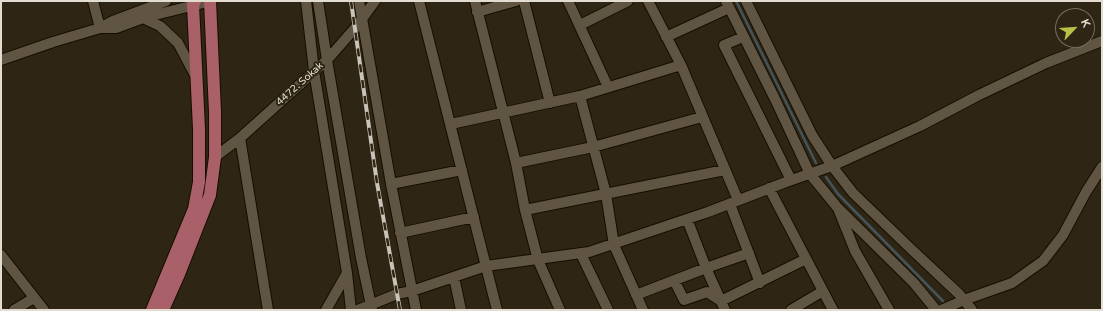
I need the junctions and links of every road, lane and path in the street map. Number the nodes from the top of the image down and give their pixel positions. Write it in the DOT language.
graph roads {
  1 [pos="93,1"];
  2 [pos="210,1"];
  3 [pos="318,1"];
  4 [pos="359,1"];
  5 [pos="375,1"];
  6 [pos="420,1"];
  7 [pos="475,1"];
  8 [pos="516,1"];
  9 [pos="524,1"];
  10 [pos="568,1"];
  11 [pos="628,1"];
  12 [pos="648,1"];
  13 [pos="746,1"];
  14 [pos="161,2"];
  15 [pos="194,3"];
  16 [pos="306,3"];
  17 [pos="728,5"];
  18 [pos="477,12"];
  19 [pos="143,18"];
  20 [pos="362,18"];
  21 [pos="580,25"];
  22 [pos="100,28"];
  23 [pos="666,37"];
  24 [pos="743,37"];
  25 [pos="1102,41"];
  26 [pos="2,57"];
  27 [pos="327,60"];
  28 [pos="681,65"];
  29 [pos="314,71"];
  30 [pos="197,80"];
  31 [pos="608,87"];
  32 [pos="580,96"];
  33 [pos="550,103"];
  34 [pos="503,114"];
  35 [pos="702,117"];
  36 [pos="451,124"];
  37 [pos="240,138"];
  38 [pos="593,147"];
  39 [pos="215,157"];
  40 [pos="516,163"];
  41 [pos="832,166"];
  42 [pos="1102,167"];
  43 [pos="462,170"];
  44 [pos="725,170"];
  45 [pos="810,174"];
  46 [pos="791,180"];
  47 [pos="390,184"];
  48 [pos="769,188"];
  49 [pos="606,194"];
  50 [pos="734,202"];
  51 [pos="837,207"];
  52 [pos="525,210"];
  53 [pos="474,217"];
  54 [pos="687,219"];
  55 [pos="400,233"];
  56 [pos="614,245"];
  57 [pos="749,253"];
  58 [pos="581,254"];
  59 [pos="1,255"];
  60 [pos="806,259"];
  61 [pos="538,260"];
  62 [pos="486,266"];
  63 [pos="706,268"];
  64 [pos="347,273"];
  65 [pos="454,277"];
  66 [pos="674,280"];
  67 [pos="760,283"];
  68 [pos="412,291"];
  69 [pos="822,291"];
  70 [pos="636,295"];
  71 [pos="34,298"];
  72 [pos="964,300"];
  73 [pos="723,306"];
  74 [pos="373,308"];
  75 [pos="14,310"];
  76 [pos="44,310"];
  77 [pos="152,310"];
  78 [pos="163,310"];
  79 [pos="268,310"];
  80 [pos="326,310"];
  81 [pos="351,310"];
  82 [pos="358,310"];
  83 [pos="416,310"];
  84 [pos="461,310"];
  85 [pos="497,310"];
  86 [pos="560,310"];
  87 [pos="608,310"];
  88 [pos="643,310"];
  89 [pos="791,310"];
  90 [pos="832,310"];
  91 [pos="888,310"];
  92 [pos="936,310"];
  93 [pos="942,310"];
  94 [pos="972,310"];
  1 -- 22 [label="street"];
  2 -- 15 [label="street"];
  2 -- 39 [label="main road"];
  3 -- 27 [label="street"];
  4 -- 20 [label="street"];
  5 -- 20 [label="street, 4472. Sokak"];
  6 -- 36 [label="street"];
  7 -- 18 [label="street"];
  8 -- 18 [label="street"];
  9 -- 33 [label="street"];
  10 -- 21 [label="street"];
  11 -- 21 [label="street"];
  12 -- 23 [label="street"];
  13 -- 41 [label="street"];
  14 -- 22 [label="street"];
  15 -- 19 [label="street"];
  15 -- 30 [label="main road"];
  16 -- 29 [label="street"];
  17 -- 23 [label="street"];
  17 -- 24 [label="street"];
  18 -- 34 [label="street"];
  19 -- 22 [label="street"];
  19 -- 30 [label="street"];
  20 -- 27 [label="street, 4472. Sokak"];
  20 -- 47 [label="street"];
  21 -- 31 [label="street"];
  22 -- 26 [label="street"];
  23 -- 28 [label="street"];
  24 -- 45 [label="street"];
  24 -- 46 [label="street"];
  25 -- 41 [label="street"];
  27 -- 29 [label="street, 4472. Sokak"];
  27 -- 74 [label="street"];
  28 -- 31 [label="street"];
  28 -- 35 [label="street"];
  29 -- 37 [label="street, 4472. Sokak"];
  29 -- 64 [label="street"];
  30 -- 77 [label="main road"];
  31 -- 32 [label="street"];
  32 -- 33 [label="street"];
  32 -- 38 [label="street"];
  33 -- 34 [label="street"];
  34 -- 36 [label="street"];
  34 -- 40 [label="street"];
  35 -- 38 [label="street"];
  35 -- 44 [label="street"];
  36 -- 43 [label="street"];
  37 -- 39 [label="street, 4472. Sokak"];
  37 -- 79 [label="street"];
  38 -- 40 [label="street"];
  38 -- 49 [label="street"];
  39 -- 78 [label="main road"];
  40 -- 52 [label="street"];
  41 -- 45 [label="street"];
  41 -- 72 [label="street"];
  42 -- 72 [label="street"];
  43 -- 47 [label="street"];
  43 -- 53 [label="street"];
  44 -- 49 [label="street"];
  44 -- 50 [label="street"];
  45 -- 46 [label="street"];
  45 -- 51 [label="street"];
  46 -- 48 [label="street"];
  47 -- 55 [label="street"];
  48 -- 50 [label="street"];
  48 -- 60 [label="street"];
  49 -- 52 [label="street"];
  49 -- 56 [label="street"];
  50 -- 54 [label="street"];
  50 -- 57 [label="street"];
  51 -- 91 [label="street"];
  51 -- 92 [label="street"];
  52 -- 61 [label="street"];
  53 -- 55 [label="street"];
  53 -- 62 [label="street"];
  54 -- 56 [label="street"];
  54 -- 63 [label="street"];
  55 -- 68 [label="street"];
  56 -- 58 [label="street"];
  56 -- 70 [label="street"];
  57 -- 63 [label="street"];
  57 -- 67 [label="street"];
  58 -- 61 [label="street"];
  58 -- 87 [label="street"];
  59 -- 71 [label="street"];
  60 -- 67 [label="street"];
  60 -- 69 [label="street"];
  61 -- 62 [label="street"];
  61 -- 86 [label="street"];
  62 -- 65 [label="street"];
  62 -- 85 [label="street"];
  63 -- 66 [label="street"];
  63 -- 73 [label="street"];
  64 -- 80 [label="street"];
  64 -- 81 [label="street"];
  65 -- 68 [label="street"];
  65 -- 84 [label="street"];
  66 -- 70 [label="street"];
  66 -- 73 [label="street"];
  67 -- 73 [label="street"];
  68 -- 74 [label="street"];
  68 -- 83 [label="street"];
  69 -- 89 [label="street"];
  69 -- 90 [label="street"];
  70 -- 88 [label="street"];
  71 -- 75 [label="street"];
  71 -- 76 [label="street"];
  72 -- 93 [label="street"];
  72 -- 94 [label="street"];
  74 -- 82 [label="street"];
}
